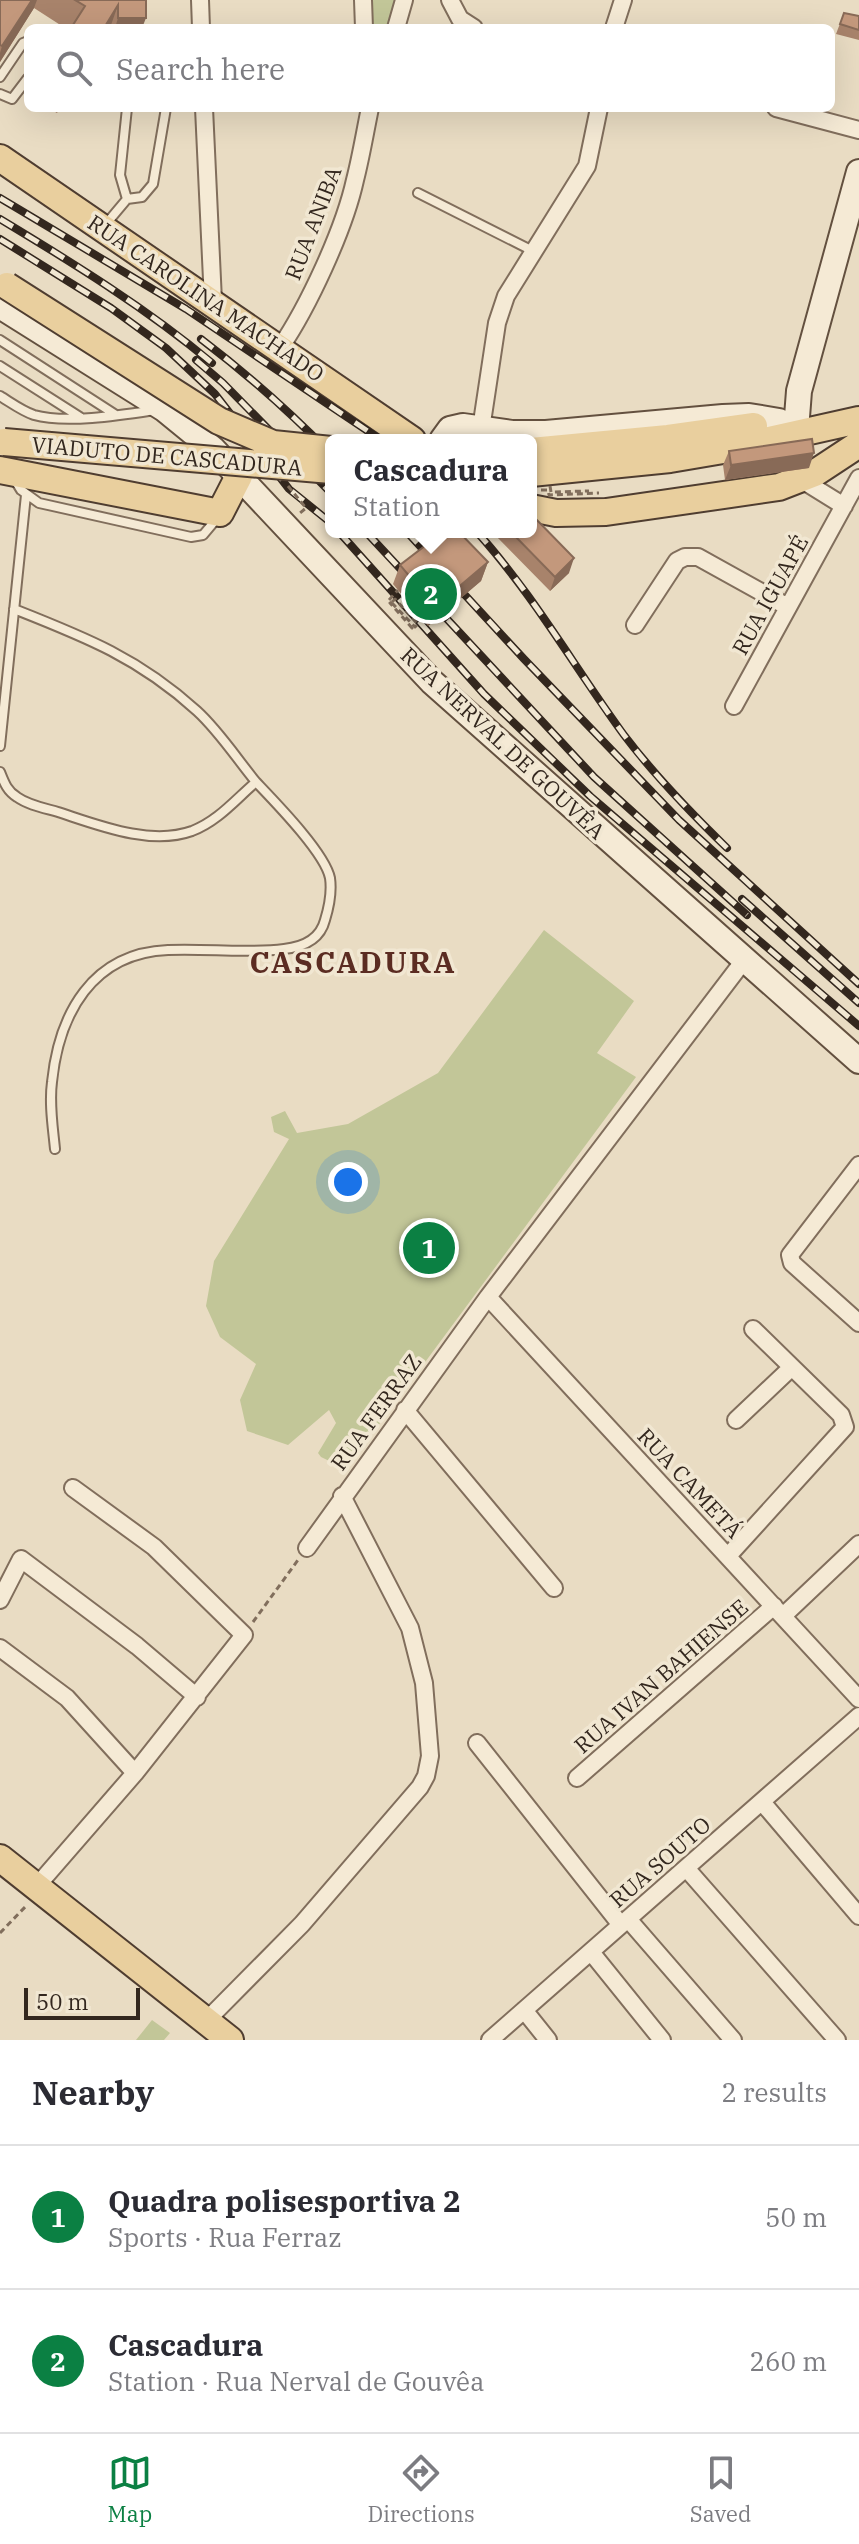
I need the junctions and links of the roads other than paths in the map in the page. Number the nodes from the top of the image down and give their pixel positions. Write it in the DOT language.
graph roads {
  1 [pos="200,0"];
  2 [pos="363,0"];
  3 [pos="404,0"];
  4 [pos="450,0"];
  5 [pos="623,0"];
  6 [pos="201,24"];
  7 [pos="364,24"];
  8 [pos="397,24"];
  9 [pos="468,24"];
  10 [pos="615,24"];
  11 [pos="24,43"];
  12 [pos="0,77"];
  13 [pos="24,83"];
  14 [pos="0,94"];
  15 [pos="127,112"];
  16 [pos="165,112"];
  17 [pos="204,112"];
  18 [pos="369,112"];
  19 [pos="598,112"];
  20 [pos="791,112"];
  21 [pos="859,130"];
  22 [pos="0,158"];
  23 [pos="859,172"];
  24 [pos="418,193"];
  25 [pos="127,199"];
  26 [pos="104,228"];
  27 [pos="533,251"];
  28 [pos="2,291"];
  29 [pos="213,301"];
  30 [pos="0,340"];
  31 [pos="280,348"];
  32 [pos="0,366"];
  33 [pos="0,396"];
  34 [pos="859,402"];
  35 [pos="164,409"];
  36 [pos="117,416"];
  37 [pos="80,417"];
  38 [pos="788,419"];
  39 [pos="859,420"];
  40 [pos="481,429"];
  41 [pos="403,434"];
  42 [pos="446,434"];
  43 [pos="2,442"];
  44 [pos="859,444"];
  45 [pos="325,449"];
  46 [pos="669,449"];
  47 [pos="537,451"];
  48 [pos="325,469"];
  49 [pos="6,471"];
  50 [pos="239,476"];
  51 [pos="859,478"];
  52 [pos="540,479"];
  53 [pos="802,480"];
  54 [pos="26,495"];
  55 [pos="844,506"];
  56 [pos="537,509"];
  57 [pos="220,513"];
  58 [pos="788,607"];
  59 [pos="14,609"];
  60 [pos="635,625"];
  61 [pos="734,706"];
  62 [pos="0,746"];
  63 [pos="0,772"];
  64 [pos="256,782"];
  65 [pos="745,959"];
  66 [pos="859,1061"];
  67 [pos="55,1149"];
  68 [pos="859,1165"];
  69 [pos="488,1297"];
  70 [pos="859,1323"];
  71 [pos="753,1329"];
  72 [pos="791,1368"];
  73 [pos="405,1410"];
  74 [pos="736,1420"];
  75 [pos="73,1488"];
  76 [pos="342,1496"];
  77 [pos="859,1544"];
  78 [pos="307,1548"];
  79 [pos="728,1556"];
  80 [pos="554,1588"];
  81 [pos="0,1600"];
  82 [pos="778,1611"];
  83 [pos="0,1648"];
  84 [pos="197,1697"];
  85 [pos="859,1699"];
  86 [pos="859,1716"];
  87 [pos="477,1743"];
  88 [pos="135,1773"];
  89 [pos="577,1778"];
  90 [pos="762,1802"];
  91 [pos="0,1858"];
  92 [pos="686,1868"];
  93 [pos="36,1887"];
  94 [pos="859,1916"];
  95 [pos="624,1922"];
  96 [pos="591,1952"];
  97 [pos="524,2010"];
  98 [pos="206,2021"];
  99 [pos="230,2040"];
  100 [pos="490,2040"];
  101 [pos="548,2040"];
  102 [pos="662,2040"];
  103 [pos="733,2040"];
  104 [pos="837,2040"];
  1 -- 6 [label="street"];
  2 -- 7 [label="street"];
  3 -- 8 [label="street"];
  4 -- 9 [label="street"];
  5 -- 10 [label="street"];
  11 -- 12 [label="lane"];
  13 -- 14 [label="lane"];
  15 -- 25 [label="lane"];
  16 -- 25 [label="lane"];
  17 -- 29 [label="street"];
  18 -- 31 [label="street, RUA ANIBA"];
  19 -- 27 [label="street"];
  20 -- 21 [label="street"];
  22 -- 26 [label="main road, RUA CAROLINA MACHADO"];
  23 -- 38 [label="main road"];
  24 -- 27 [label="lane"];
  25 -- 26 [label="lane"];
  26 -- 29 [label="main road, RUA CAROLINA MACHADO"];
  27 -- 40 [label="street"];
  28 -- 35 [label="main road, RUA NERVAL DE GOUVÊA"];
  28 -- 45 [label="main road, VIADUTO DE CASCADURA, bridge"];
  29 -- 31 [label="main road, RUA CAROLINA MACHADO"];
  30 -- 36 [label="lane"];
  31 -- 41 [label="main road, RUA CAROLINA MACHADO"];
  32 -- 37 [label="lane"];
  33 -- 37 [label="lane"];
  34 -- 38 [label="main road"];
  35 -- 36 [label="lane"];
  35 -- 50 [label="main road, RUA NERVAL DE GOUVÊA"];
  36 -- 37 [label="lane"];
  38 -- 40 [label="main road"];
  38 -- 46 [label="main road"];
  39 -- 46 [label="main road"];
  40 -- 42 [label="main road"];
  43 -- 48 [label="main road, VIADUTO DE CASCADURA, bridge"];
  44 -- 53 [label="main road"];
  46 -- 47 [label="main road"];
  46 -- 52 [label="main road"];
  49 -- 54 [label="lane"];
  49 -- 57 [label="main road"];
  50 -- 57 [label="main road"];
  50 -- 65 [label="main road, RUA NERVAL DE GOUVÊA"];
  51 -- 55 [label="street, RUA IGUAPÉ"];
  53 -- 55 [label="street"];
  53 -- 56 [label="main road"];
  54 -- 57 [label="lane"];
  54 -- 59 [label="lane"];
  55 -- 58 [label="street, RUA IGUAPÉ"];
  58 -- 60 [label="street"];
  58 -- 61 [label="street, RUA IGUAPÉ"];
  59 -- 62 [label="lane"];
  59 -- 64 [label="lane"];
  63 -- 64 [label="lane"];
  64 -- 67 [label="lane"];
  65 -- 66 [label="main road, RUA NERVAL DE GOUVÊA"];
  65 -- 69 [label="street, RUA FERRAZ"];
  68 -- 70 [label="street"];
  69 -- 73 [label="street, RUA FERRAZ"];
  69 -- 79 [label="street, RUA CAMETÁ"];
  71 -- 72 [label="street"];
  72 -- 74 [label="street"];
  72 -- 79 [label="street"];
  73 -- 76 [label="street, RUA FERRAZ"];
  73 -- 80 [label="street"];
  75 -- 84 [label="street"];
  76 -- 78 [label="street, RUA FERRAZ"];
  76 -- 98 [label="street"];
  77 -- 82 [label="street, RUA IVAN BAHIENSE"];
  79 -- 82 [label="street, RUA CAMETÁ"];
  81 -- 84 [label="street"];
  82 -- 85 [label="street, RUA CAMETÁ"];
  82 -- 89 [label="street, RUA IVAN BAHIENSE"];
  83 -- 88 [label="street"];
  84 -- 88 [label="street"];
  86 -- 90 [label="street, RUA SOUTO"];
  87 -- 95 [label="street"];
  88 -- 93 [label="street"];
  90 -- 92 [label="street, RUA SOUTO"];
  90 -- 94 [label="street"];
  91 -- 93 [label="main road"];
  92 -- 95 [label="street, RUA SOUTO"];
  92 -- 104 [label="street"];
  93 -- 98 [label="main road"];
  95 -- 96 [label="street, RUA SOUTO"];
  95 -- 103 [label="street"];
  96 -- 97 [label="street, RUA SOUTO"];
  96 -- 102 [label="street"];
  97 -- 100 [label="street, RUA SOUTO"];
  97 -- 101 [label="street"];
  98 -- 99 [label="main road"];
}
